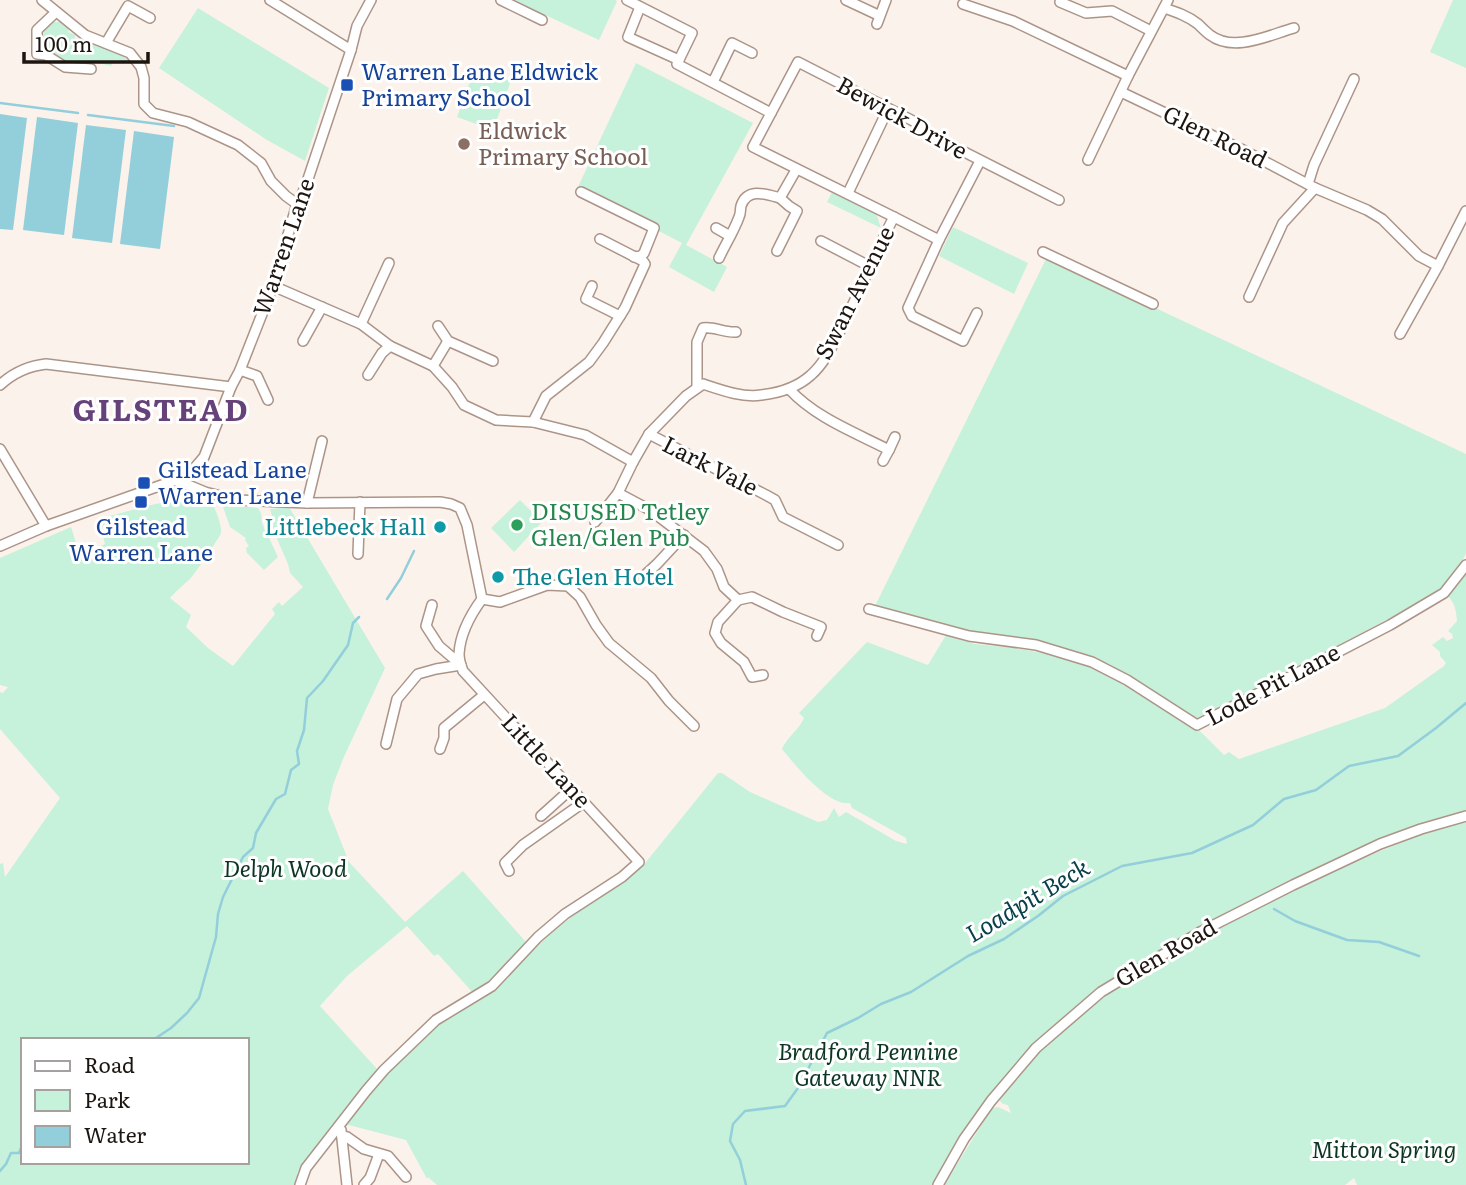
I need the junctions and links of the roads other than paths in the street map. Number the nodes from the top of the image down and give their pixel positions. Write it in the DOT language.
graph roads {
  1 [pos="270,0"];
  2 [pos="371,0"];
  3 [pos="501,0"];
  4 [pos="627,0"];
  5 [pos="846,0"];
  6 [pos="886,0"];
  7 [pos="1059,2"];
  8 [pos="49,4"];
  9 [pos="963,4"];
  10 [pos="1166,4"];
  11 [pos="640,7"];
  12 [pos="150,18"];
  13 [pos="542,20"];
  14 [pos="1294,27"];
  15 [pos="1152,31"];
  16 [pos="106,43"];
  17 [pos="351,50"];
  18 [pos="751,53"];
  19 [pos="678,60"];
  20 [pos="90,69"];
  21 [pos="1128,76"];
  22 [pos="1354,79"];
  23 [pos="713,82"];
  24 [pos="1121,92"];
  25 [pos="888,109"];
  26 [pos="771,113"];
  27 [pos="1088,160"];
  28 [pos="980,161"];
  29 [pos="796,170"];
  30 [pos="1311,186"];
  31 [pos="581,192"];
  32 [pos="848,194"];
  33 [pos="780,198"];
  34 [pos="1059,200"];
  35 [pos="297,204"];
  36 [pos="1466,211"];
  37 [pos="894,217"];
  38 [pos="716,228"];
  39 [pos="730,236"];
  40 [pos="600,240"];
  41 [pos="939,240"];
  42 [pos="821,241"];
  43 [pos="777,251"];
  44 [pos="1043,252"];
  45 [pos="635,257"];
  46 [pos="719,258"];
  47 [pos="389,263"];
  48 [pos="869,266"];
  49 [pos="1438,266"];
  50 [pos="273,286"];
  51 [pos="592,286"];
  52 [pos="1249,298"];
  53 [pos="1153,304"];
  54 [pos="322,307"];
  55 [pos="977,313"];
  56 [pos="620,316"];
  57 [pos="361,324"];
  58 [pos="438,326"];
  59 [pos="736,332"];
  60 [pos="1400,334"];
  61 [pos="303,341"];
  62 [pos="448,341"];
  63 [pos="390,346"];
  64 [pos="492,361"];
  65 [pos="433,366"];
  66 [pos="240,370"];
  67 [pos="368,375"];
  68 [pos="0,385"];
  69 [pos="231,387"];
  70 [pos="697,388"];
  71 [pos="789,389"];
  72 [pos="268,400"];
  73 [pos="533,422"];
  74 [pos="649,434"];
  75 [pos="895,437"];
  76 [pos="322,441"];
  77 [pos="0,449"];
  78 [pos="889,450"];
  79 [pos="884,461"];
  80 [pos="633,462"];
  81 [pos="176,480"];
  82 [pos="618,493"];
  83 [pos="360,502"];
  84 [pos="307,503"];
  85 [pos="595,522"];
  86 [pos="46,526"];
  87 [pos="684,535"];
  88 [pos="838,545"];
  89 [pos="0,546"];
  90 [pos="358,554"];
  91 [pos="1466,565"];
  92 [pos="643,577"];
  93 [pos="482,599"];
  94 [pos="738,600"];
  95 [pos="432,605"];
  96 [pos="869,609"];
  97 [pos="817,636"];
  98 [pos="460,661"];
  99 [pos="763,675"];
  100 [pos="484,695"];
  101 [pos="694,726"];
  102 [pos="386,744"];
  103 [pos="440,750"];
  104 [pos="571,789"];
  105 [pos="584,802"];
  106 [pos="541,816"];
  107 [pos="1466,816"];
  108 [pos="509,872"];
  109 [pos="340,1125"];
  110 [pos="342,1136"];
  111 [pos="379,1154"];
  112 [pos="406,1177"];
  113 [pos="300,1185"];
  114 [pos="347,1185"];
  115 [pos="364,1185"];
  116 [pos="938,1185"];
  1 -- 17 [label="street"];
  2 -- 17 [label="street, Warren Lane"];
  3 -- 13 [label="street"];
  4 -- 11 [label="street"];
  5 -- 6 [label="street"];
  7 -- 15 [label="street"];
  8 -- 16 [label="street"];
  8 -- 20 [label="street"];
  9 -- 21 [label="street"];
  10 -- 14 [label="street"];
  10 -- 15 [label="street"];
  11 -- 19 [label="street"];
  11 -- 19 [label="street"];
  12 -- 16 [label="street"];
  15 -- 21 [label="street"];
  16 -- 35 [label="street"];
  17 -- 35 [label="street, Warren Lane"];
  18 -- 23 [label="street"];
  19 -- 23 [label="street"];
  21 -- 24 [label="street"];
  22 -- 30 [label="street"];
  23 -- 26 [label="street"];
  24 -- 27 [label="street"];
  24 -- 30 [label="street, Glen Road"];
  25 -- 26 [label="street, Bewick Drive"];
  25 -- 28 [label="street, Bewick Drive"];
  25 -- 32 [label="street"];
  26 -- 29 [label="street, Swan Avenue"];
  28 -- 34 [label="street, Bewick Drive"];
  28 -- 41 [label="street"];
  29 -- 32 [label="street, Swan Avenue"];
  29 -- 33 [label="street"];
  30 -- 49 [label="street, Glen Road"];
  30 -- 52 [label="street"];
  31 -- 45 [label="street"];
  32 -- 37 [label="street, Swan Avenue"];
  33 -- 39 [label="street"];
  33 -- 43 [label="street"];
  35 -- 50 [label="street, Warren Lane"];
  36 -- 49 [label="street"];
  37 -- 41 [label="street"];
  37 -- 48 [label="street, Swan Avenue"];
  38 -- 39 [label="street"];
  39 -- 46 [label="street"];
  40 -- 45 [label="street"];
  41 -- 55 [label="street"];
  42 -- 48 [label="street"];
  44 -- 53 [label="street"];
  45 -- 56 [label="street"];
  47 -- 57 [label="street"];
  48 -- 71 [label="street, Swan Avenue"];
  49 -- 60 [label="street"];
  50 -- 54 [label="street"];
  50 -- 66 [label="street, Warren Lane"];
  51 -- 56 [label="street"];
  54 -- 57 [label="street"];
  54 -- 61 [label="street"];
  56 -- 73 [label="street"];
  57 -- 63 [label="street"];
  58 -- 62 [label="street"];
  59 -- 70 [label="street"];
  62 -- 64 [label="street"];
  62 -- 65 [label="street"];
  63 -- 65 [label="street"];
  63 -- 67 [label="street"];
  65 -- 73 [label="street"];
  66 -- 69 [label="street, Warren Lane"];
  66 -- 72 [label="street"];
  68 -- 69 [label="street"];
  69 -- 81 [label="street, Warren Lane"];
  70 -- 71 [label="street, Swan Avenue"];
  70 -- 74 [label="street"];
  71 -- 78 [label="street"];
  73 -- 80 [label="street"];
  74 -- 80 [label="street"];
  74 -- 88 [label="street, Lark Vale"];
  75 -- 78 [label="street"];
  76 -- 84 [label="street"];
  77 -- 86 [label="street"];
  78 -- 79 [label="street"];
  80 -- 82 [label="street"];
  81 -- 84 [label="street"];
  81 -- 86 [label="street, Warren Lane"];
  82 -- 85 [label="street"];
  82 -- 87 [label="street"];
  83 -- 84 [label="street"];
  83 -- 90 [label="street"];
  83 -- 93 [label="street"];
  86 -- 89 [label="street, Warren Lane"];
  87 -- 92 [label="street"];
  87 -- 94 [label="street"];
  91 -- 96 [label="street, Lode Pit Lane"];
  93 -- 98 [label="street"];
  93 -- 101 [label="street"];
  94 -- 97 [label="street"];
  94 -- 99 [label="street"];
  95 -- 98 [label="street, Little Lane"];
  98 -- 100 [label="street, Little Lane"];
  98 -- 102 [label="street"];
  100 -- 103 [label="street"];
  100 -- 104 [label="street, Little Lane"];
  104 -- 105 [label="street, Little Lane"];
  104 -- 106 [label="street"];
  105 -- 108 [label="street"];
  105 -- 109 [label="street, Little Lane"];
  107 -- 116 [label="street, Glen Road"];
  109 -- 110 [label="street"];
  109 -- 113 [label="street"];
  110 -- 111 [label="street"];
  110 -- 114 [label="street"];
  111 -- 112 [label="street"];
  111 -- 115 [label="street"];
}
